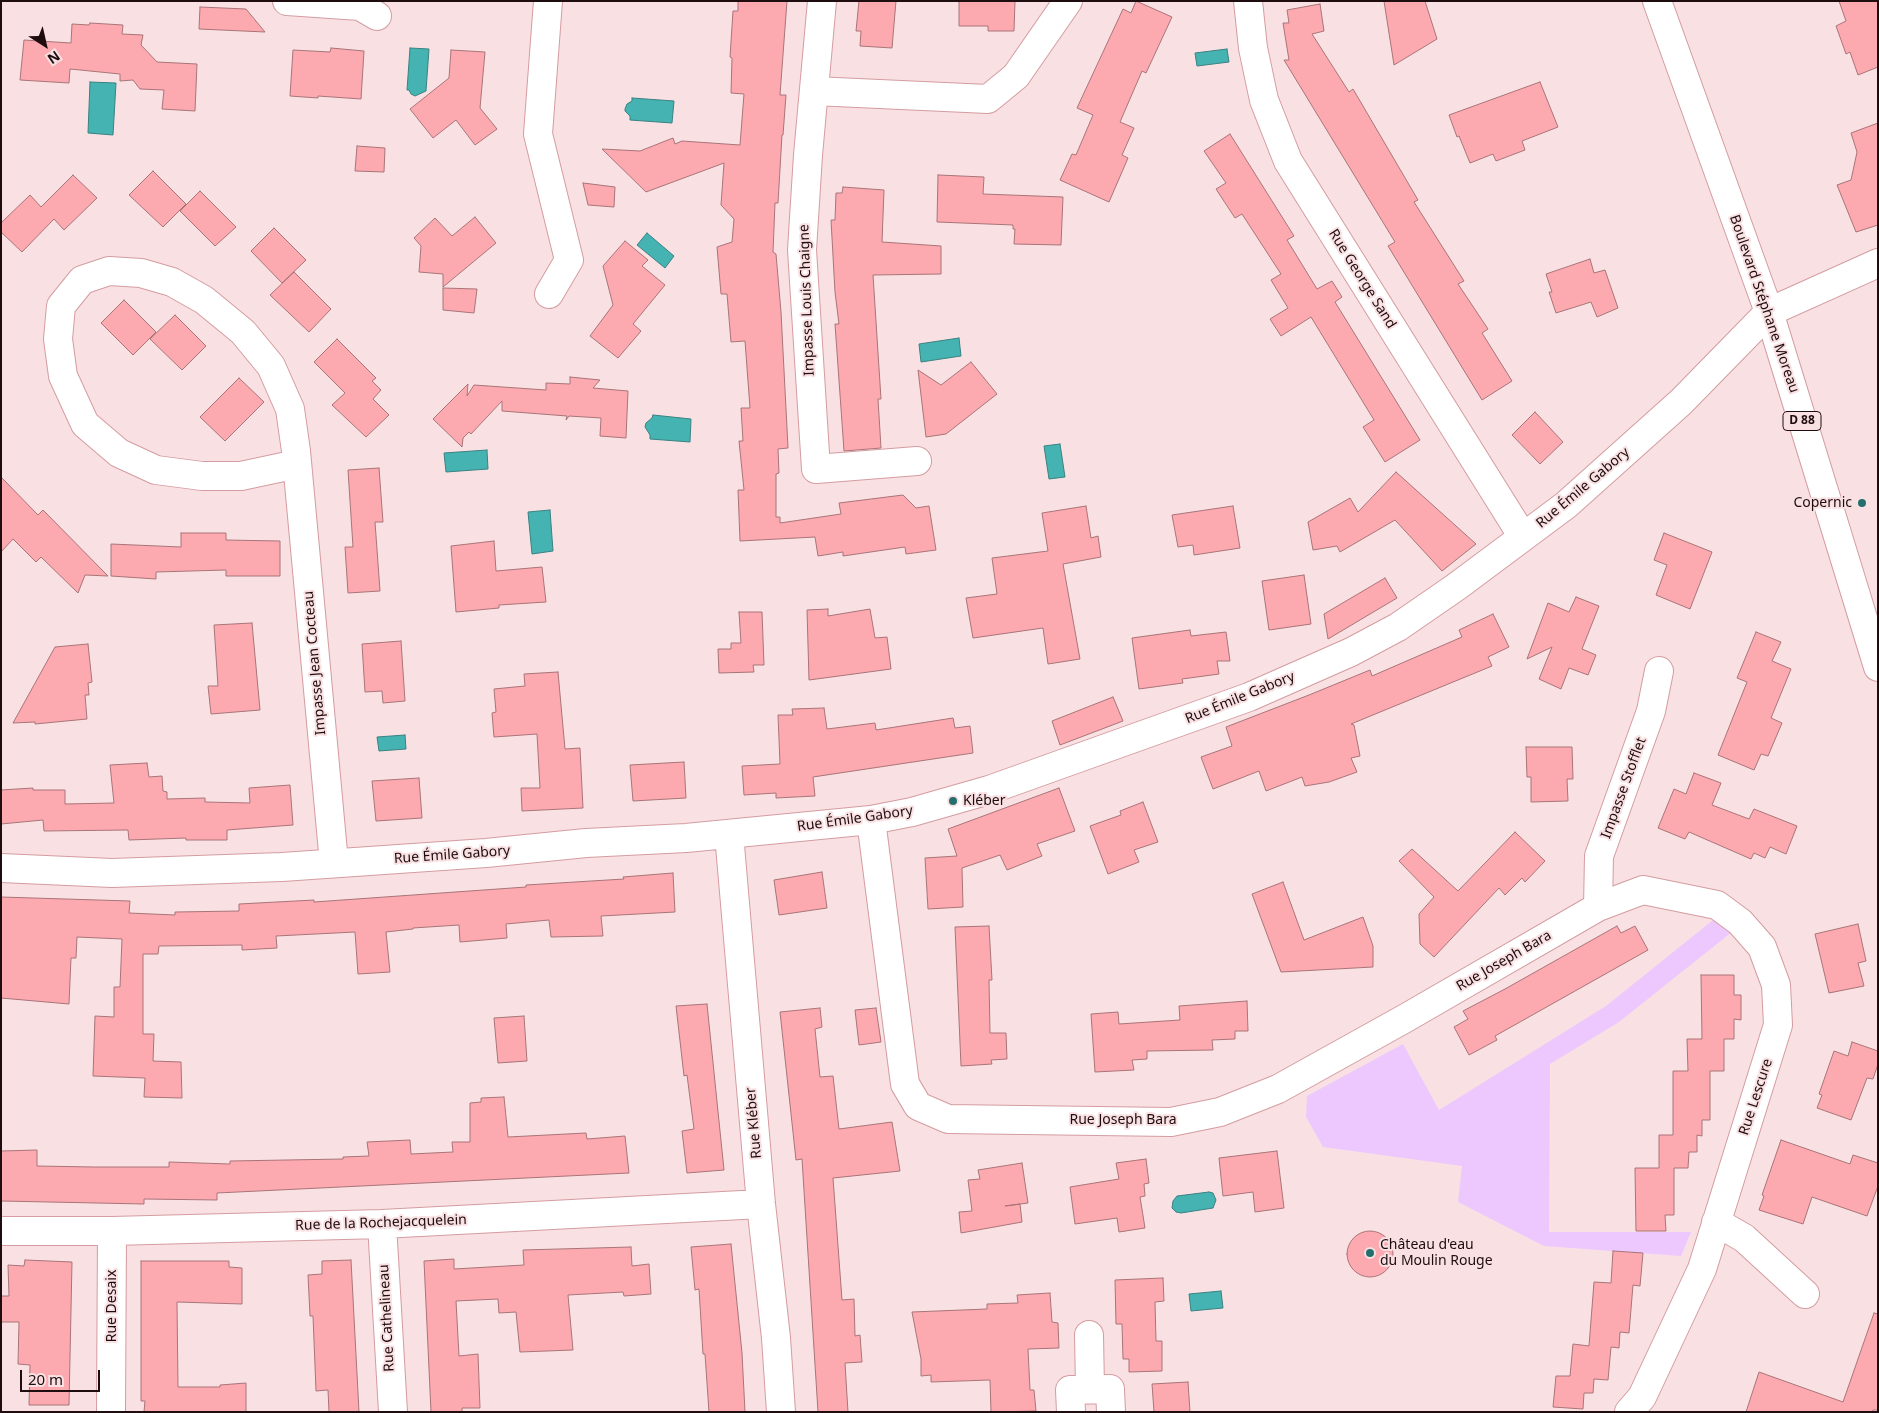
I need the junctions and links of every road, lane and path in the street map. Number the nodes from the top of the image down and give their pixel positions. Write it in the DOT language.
graph roads {
  1 [pos="287,1"];
  2 [pos="548,1"];
  3 [pos="822,1"];
  4 [pos="1068,1"];
  5 [pos="1248,1"];
  6 [pos="1657,1"];
  7 [pos="378,16"];
  8 [pos="814,91"];
  9 [pos="1878,264"];
  10 [pos="549,294"];
  11 [pos="1769,312"];
  12 [pos="917,461"];
  13 [pos="297,464"];
  14 [pos="1523,537"];
  15 [pos="1878,667"];
  16 [pos="1659,671"];
  17 [pos="871,820"];
  18 [pos="729,834"];
  19 [pos="334,863"];
  20 [pos="1,868"];
  21 [pos="1598,907"];
  22 [pos="761,1204"];
  23 [pos="1716,1222"];
  24 [pos="382,1224"];
  25 [pos="1,1231"];
  26 [pos="112,1231"];
  27 [pos="1805,1294"];
  28 [pos="1089,1335"];
  29 [pos="1090,1389"];
  30 [pos="111,1412"];
  31 [pos="393,1412"];
  32 [pos="781,1412"];
  33 [pos="1071,1412"];
  34 [pos="1111,1412"];
  35 [pos="1629,1412"];
  1 -- 7 [label="street"];
  2 -- 10 [label="street"];
  3 -- 8 [label="street, Impasse Louis Chaigne"];
  4 -- 8 [label="street"];
  5 -- 14 [label="street, Rue George Sand"];
  6 -- 11 [label="street, Boulevard Stéphane Moreau / D 88"];
  8 -- 12 [label="street, Impasse Louis Chaigne"];
  9 -- 11 [label="street"];
  11 -- 14 [label="street, Rue Émile Gabory"];
  11 -- 15 [label="street, Boulevard Stéphane Moreau / D 88"];
  13 -- 13 [label="street, Impasse Jean Cocteau"];
  13 -- 19 [label="street, Impasse Jean Cocteau"];
  14 -- 17 [label="street, Rue Émile Gabory"];
  16 -- 21 [label="street, Impasse Stofflet"];
  17 -- 18 [label="street, Rue Émile Gabory"];
  17 -- 21 [label="street, Rue Joseph Bara"];
  18 -- 19 [label="street, Rue Émile Gabory"];
  18 -- 22 [label="street, Rue Kléber"];
  19 -- 20 [label="street, Rue Émile Gabory"];
  21 -- 23 [label="street, Rue Lescure"];
  22 -- 24 [label="street, Rue de la Rochejacquelein"];
  22 -- 32 [label="street, Rue Kléber"];
  23 -- 27 [label="street"];
  23 -- 35 [label="street, Rue Lescure"];
  24 -- 26 [label="street, Rue de la Rochejacquelein"];
  24 -- 31 [label="street, Rue Cathelineau"];
  25 -- 26 [label="street, Rue de la Rochejacquelein"];
  26 -- 30 [label="street, Rue Desaix"];
  28 -- 29 [label="street"];
  29 -- 33 [label="street"];
  29 -- 34 [label="street"];
}
